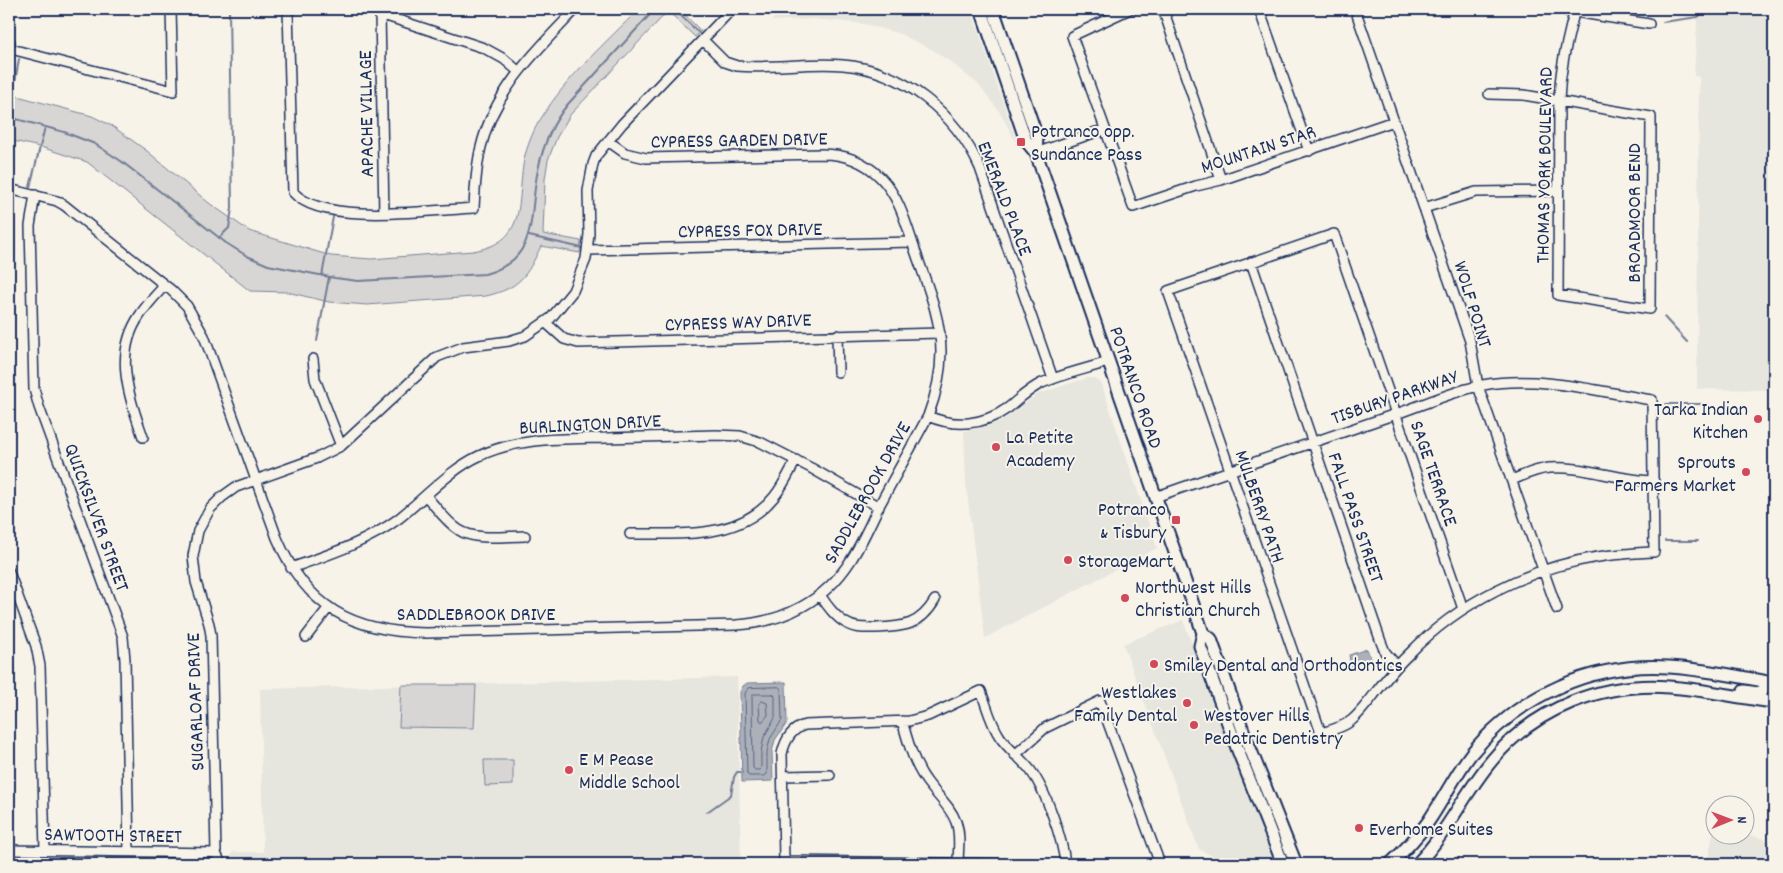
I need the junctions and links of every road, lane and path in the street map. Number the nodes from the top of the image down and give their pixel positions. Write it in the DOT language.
graph roads {
  1 [pos="171,9"];
  2 [pos="288,9"];
  3 [pos="576,9"];
  4 [pos="732,9"];
  5 [pos="981,9"];
  6 [pos="993,9"];
  7 [pos="1130,9"];
  8 [pos="1163,9"];
  9 [pos="1260,9"];
  10 [pos="1356,9"];
  11 [pos="1557,9"];
  12 [pos="1575,10"];
  13 [pos="1649,24"];
  14 [pos="9,39"];
  15 [pos="703,40"];
  16 [pos="518,71"];
  17 [pos="1489,94"];
  18 [pos="1559,101"];
  19 [pos="1394,121"];
  20 [pos="1104,129"];
  21 [pos="608,141"];
  22 [pos="1309,151"];
  23 [pos="1036,153"];
  24 [pos="1221,180"];
  25 [pos="9,189"];
  26 [pos="1558,192"];
  27 [pos="35,195"];
  28 [pos="1424,208"];
  29 [pos="384,214"];
  30 [pos="912,242"];
  31 [pos="588,250"];
  32 [pos="1251,262"];
  33 [pos="165,285"];
  34 [pos="1558,294"];
  35 [pos="545,322"];
  36 [pos="940,333"];
  37 [pos="837,335"];
  38 [pos="313,359"];
  39 [pos="1108,362"];
  40 [pos="838,372"];
  41 [pos="1053,379"];
  42 [pos="1478,386"];
  43 [pos="1396,414"];
  44 [pos="928,416"];
  45 [pos="143,437"];
  46 [pos="1313,442"];
  47 [pos="341,446"];
  48 [pos="796,460"];
  49 [pos="1230,470"];
  50 [pos="256,480"];
  51 [pos="1512,480"];
  52 [pos="1654,481"];
  53 [pos="426,496"];
  54 [pos="1156,497"];
  55 [pos="879,507"];
  56 [pos="630,534"];
  57 [pos="525,536"];
  58 [pos="292,568"];
  59 [pos="1544,570"];
  60 [pos="9,572"];
  61 [pos="820,595"];
  62 [pos="934,600"];
  63 [pos="329,607"];
  64 [pos="1463,609"];
  65 [pos="1557,610"];
  66 [pos="1203,633"];
  67 [pos="306,637"];
  68 [pos="1207,665"];
  69 [pos="1397,666"];
  70 [pos="1649,666"];
  71 [pos="1770,682"];
  72 [pos="1649,686"];
  73 [pos="1704,692"];
  74 [pos="1774,702"];
  75 [pos="902,721"];
  76 [pos="1244,733"];
  77 [pos="1483,740"];
  78 [pos="1237,748"];
  79 [pos="1497,754"];
  80 [pos="1015,755"];
  81 [pos="830,775"];
  82 [pos="783,776"];
  83 [pos="1269,797"];
  84 [pos="1274,810"];
  85 [pos="1263,815"];
  86 [pos="9,850"];
  87 [pos="45,850"];
  88 [pos="129,851"];
  89 [pos="216,852"];
  90 [pos="221,864"];
  91 [pos="958,864"];
  92 [pos="1015,864"];
  93 [pos="1065,864"];
  94 [pos="1160,864"];
  95 [pos="1283,864"];
  96 [pos="1296,864"];
  97 [pos="1390,864"];
  98 [pos="1417,864"];
  1 -- 14 [label="street"];
  2 -- 29 [label="street"];
  3 -- 16 [label="street"];
  4 -- 15 [label="street, SUGARLOAF DRIVE"];
  5 -- 23 [label="main road, POTRANCO ROAD"];
  6 -- 23 [label="main road, POTRANCO ROAD"];
  7 -- 20 [label="street"];
  8 -- 24 [label="street"];
  9 -- 22 [label="street"];
  10 -- 19 [label="street, WOLF POINT"];
  11 -- 12 [label="street"];
  12 -- 13 [label="street"];
  12 -- 18 [label="street, THOMAS YORK BOULEVARD"];
  15 -- 21 [label="street, SUGARLOAF DRIVE"];
  15 -- 41 [label="street, EMERALD PLACE"];
  16 -- 29 [label="street"];
  16 -- 29 [label="street, APACHE VILLAGE"];
  17 -- 18 [label="street"];
  18 -- 26 [label="street, THOMAS YORK BOULEVARD"];
  18 -- 34 [label="street, BROADMOOR BEND"];
  19 -- 22 [label="street, MOUNTAIN STAR"];
  19 -- 28 [label="street, WOLF POINT"];
  20 -- 23 [label="street"];
  20 -- 24 [label="street, MOUNTAIN STAR"];
  21 -- 30 [label="street, CYPRESS GARDEN DRIVE"];
  21 -- 31 [label="street, SUGARLOAF DRIVE"];
  22 -- 24 [label="street, MOUNTAIN STAR"];
  23 -- 39 [label="main road, POTRANCO ROAD"];
  25 -- 27 [label="street, SADDLEBROOK DRIVE"];
  26 -- 28 [label="street"];
  26 -- 34 [label="street, THOMAS YORK BOULEVARD"];
  27 -- 33 [label="street, SADDLEBROOK DRIVE"];
  27 -- 88 [label="street, QUICKSILVER STREET"];
  28 -- 42 [label="street, WOLF POINT"];
  30 -- 31 [label="street, CYPRESS FOX DRIVE"];
  30 -- 36 [label="street, CYPRESS GARDEN DRIVE"];
  31 -- 35 [label="street, SUGARLOAF DRIVE"];
  32 -- 43 [label="street, SAGE TERRACE"];
  32 -- 46 [label="street, FALL PASS STREET"];
  32 -- 49 [label="street, MULBERRY PATH"];
  33 -- 45 [label="street"];
  33 -- 50 [label="street, SADDLEBROOK DRIVE"];
  35 -- 37 [label="street, CYPRESS WAY DRIVE"];
  35 -- 47 [label="street, SUGARLOAF DRIVE"];
  36 -- 37 [label="street, CYPRESS WAY DRIVE"];
  36 -- 44 [label="street, SADDLEBROOK DRIVE"];
  37 -- 40 [label="street"];
  38 -- 47 [label="street"];
  39 -- 41 [label="street"];
  39 -- 54 [label="main road, POTRANCO ROAD"];
  41 -- 44 [label="street"];
  42 -- 43 [label="street, TISBURY PARKWAY"];
  42 -- 51 [label="street, WOLF POINT"];
  42 -- 52 [label="street, TISBURY PARKWAY"];
  43 -- 46 [label="street, TISBURY PARKWAY"];
  43 -- 64 [label="street, SAGE TERRACE"];
  44 -- 55 [label="street, SADDLEBROOK DRIVE"];
  46 -- 49 [label="street, TISBURY PARKWAY"];
  46 -- 69 [label="street, FALL PASS STREET"];
  47 -- 50 [label="street, SUGARLOAF DRIVE"];
  48 -- 53 [label="street, BURLINGTON DRIVE"];
  48 -- 55 [label="street, BURLINGTON DRIVE"];
  48 -- 56 [label="street"];
  49 -- 54 [label="street, TISBURY PARKWAY"];
  49 -- 69 [label="street, MULBERRY PATH"];
  50 -- 58 [label="street, SADDLEBROOK DRIVE"];
  50 -- 89 [label="street, SUGARLOAF DRIVE"];
  51 -- 52 [label="street"];
  51 -- 59 [label="street, WOLF POINT"];
  52 -- 59 [label="street"];
  53 -- 57 [label="street"];
  53 -- 58 [label="street, BURLINGTON DRIVE"];
  54 -- 66 [label="main road, POTRANCO ROAD"];
  55 -- 61 [label="street, SADDLEBROOK DRIVE"];
  58 -- 63 [label="street, SADDLEBROOK DRIVE"];
  59 -- 64 [label="street"];
  59 -- 65 [label="street, WOLF POINT"];
  60 -- 87 [label="street"];
  61 -- 62 [label="street"];
  61 -- 63 [label="street, SADDLEBROOK DRIVE"];
  63 -- 67 [label="street"];
  64 -- 69 [label="street"];
  66 -- 68 [label="main road, POTRANCO ROAD"];
  66 -- 76 [label="main road, POTRANCO ROAD"];
  68 -- 76 [label="main road"];
  68 -- 78 [label="main road, POTRANCO ROAD"];
  70 -- 71 [label="main road"];
  70 -- 72 [label="main road"];
  70 -- 77 [label="main road"];
  71 -- 73 [label="main road"];
  72 -- 73 [label="main road"];
  72 -- 79 [label="main road"];
  73 -- 74 [label="main road"];
  75 -- 80 [label="street"];
  75 -- 82 [label="street"];
  75 -- 91 [label="street"];
  76 -- 83 [label="main road, POTRANCO ROAD"];
  77 -- 79 [label="main road"];
  77 -- 97 [label="main road"];
  78 -- 83 [label="main road"];
  78 -- 85 [label="main road, POTRANCO ROAD"];
  79 -- 98 [label="main road"];
  80 -- 93 [label="street"];
  80 -- 94 [label="street"];
  81 -- 82 [label="street"];
  82 -- 91 [label="street"];
  83 -- 84 [label="main road, POTRANCO ROAD"];
  84 -- 85 [label="main road"];
  84 -- 96 [label="main road, POTRANCO ROAD"];
  85 -- 95 [label="main road, POTRANCO ROAD"];
  86 -- 87 [label="street, SAWTOOTH STREET"];
  87 -- 88 [label="street, SAWTOOTH STREET"];
  88 -- 89 [label="street, SAWTOOTH STREET"];
  89 -- 90 [label="street, SUGARLOAF DRIVE"];
  91 -- 92 [label="street"];
}
